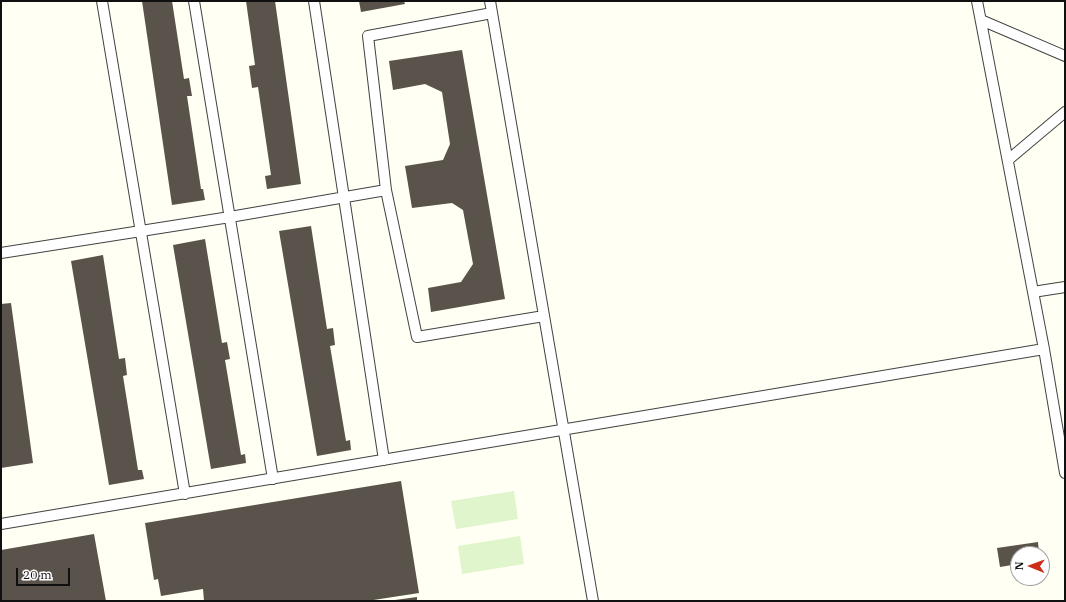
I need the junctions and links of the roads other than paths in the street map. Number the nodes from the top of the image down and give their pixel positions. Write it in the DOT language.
graph roads {
  1 [pos="102,1"];
  2 [pos="194,1"];
  3 [pos="314,1"];
  4 [pos="490,1"];
  5 [pos="977,1"];
  6 [pos="492,14"];
  7 [pos="981,20"];
  8 [pos="1065,56"];
  9 [pos="1065,112"];
  10 [pos="1008,160"];
  11 [pos="386,190"];
  12 [pos="344,198"];
  13 [pos="230,217"];
  14 [pos="141,231"];
  15 [pos="1,253"];
  16 [pos="1065,286"];
  17 [pos="1033,292"];
  18 [pos="544,316"];
  19 [pos="1044,349"];
  20 [pos="564,430"];
  21 [pos="384,460"];
  22 [pos="1065,473"];
  23 [pos="273,479"];
  24 [pos="186,494"];
  25 [pos="1,524"];
  26 [pos="593,601"];
  1 -- 14 [label="lane"];
  2 -- 13 [label="lane"];
  3 -- 12 [label="lane"];
  4 -- 6 [label="lane"];
  5 -- 7 [label="lane"];
  6 -- 11 [label="lane"];
  6 -- 18 [label="lane"];
  7 -- 8 [label="lane"];
  7 -- 10 [label="lane"];
  9 -- 10 [label="lane"];
  10 -- 17 [label="lane"];
  11 -- 12 [label="lane"];
  11 -- 18 [label="lane"];
  12 -- 13 [label="lane"];
  12 -- 21 [label="lane"];
  13 -- 14 [label="lane"];
  13 -- 23 [label="lane"];
  14 -- 15 [label="lane"];
  14 -- 24 [label="lane"];
  16 -- 17 [label="lane"];
  17 -- 19 [label="lane"];
  18 -- 20 [label="lane"];
  19 -- 20 [label="lane"];
  19 -- 22 [label="lane"];
  20 -- 21 [label="lane"];
  20 -- 26 [label="lane"];
  21 -- 23 [label="lane"];
  23 -- 24 [label="lane"];
  24 -- 25 [label="lane"];
}
